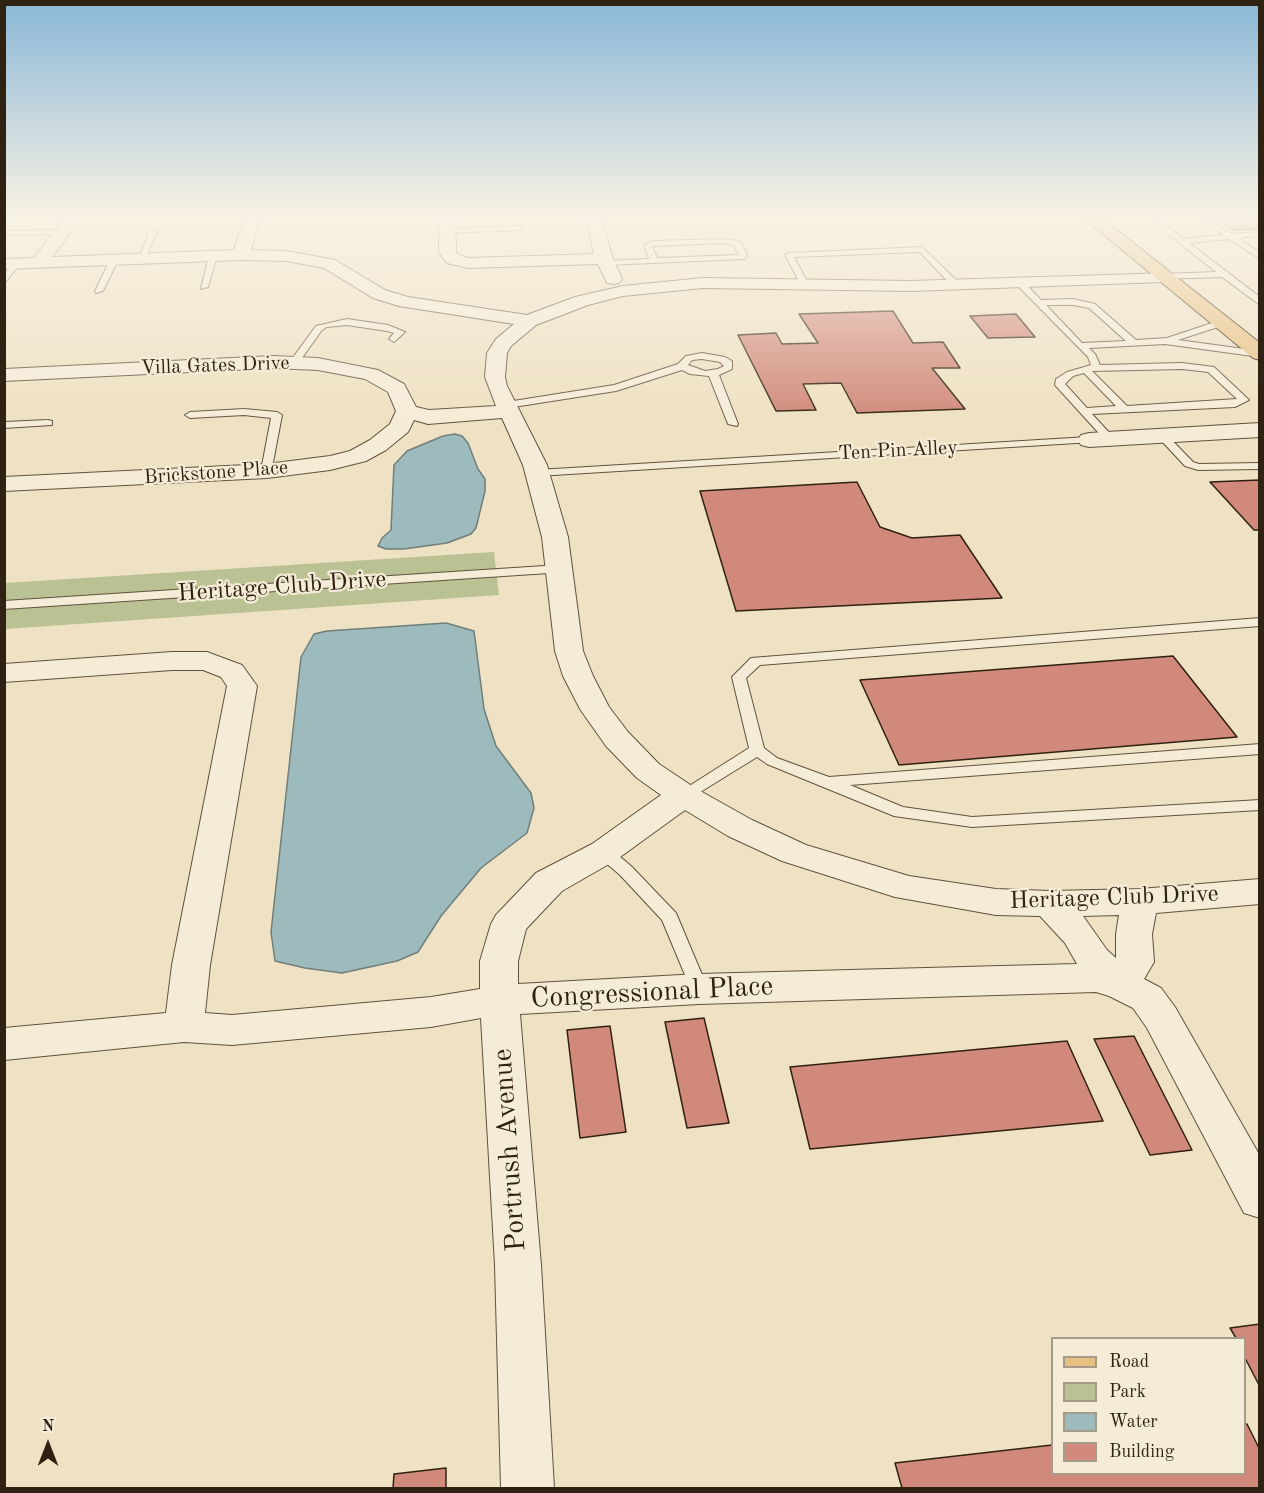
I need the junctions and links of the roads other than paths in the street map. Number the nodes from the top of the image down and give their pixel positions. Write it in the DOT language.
graph roads {
  1 [pos="102,285"];
  2 [pos="363,285"];
  3 [pos="617,285"];
  4 [pos="695,285"];
  5 [pos="772,285"];
  6 [pos="805,285"];
  7 [pos="854,285"];
  8 [pos="1022,285"];
  9 [pos="1174,285"];
  10 [pos="1238,285"];
  11 [pos="99,291"];
  12 [pos="623,291"];
  13 [pos="1260,302"];
  14 [pos="1039,303"];
  15 [pos="1221,323"];
  16 [pos="524,325"];
  17 [pos="394,339"];
  18 [pos="1165,341"];
  19 [pos="1134,343"];
  20 [pos="1080,346"];
  21 [pos="1259,354"];
  22 [pos="294,363"];
  23 [pos="683,366"];
  24 [pos="1091,369"];
  25 [pos="713,374"];
  26 [pos="4,375"];
  27 [pos="506,404"];
  28 [pos="1124,409"];
  29 [pos="407,411"];
  30 [pos="1084,411"];
  31 [pos="190,415"];
  32 [pos="48,423"];
  33 [pos="733,424"];
  34 [pos="4,425"];
  35 [pos="1260,430"];
  36 [pos="1162,436"];
  37 [pos="1100,439"];
  38 [pos="1260,466"];
  39 [pos="267,471"];
  40 [pos="537,473"];
  41 [pos="4,484"];
  42 [pos="560,569"];
  43 [pos="4,605"];
  44 [pos="1260,622"];
  45 [pos="4,673"];
  46 [pos="1260,749"];
  47 [pos="758,750"];
  48 [pos="828,782"];
  49 [pos="683,795"];
  50 [pos="1260,805"];
  51 [pos="604,852"];
  52 [pos="1260,891"];
  53 [pos="1140,902"];
  54 [pos="1050,904"];
  55 [pos="1120,984"];
  56 [pos="699,989"];
  57 [pos="499,1000"];
  58 [pos="184,1027"];
  59 [pos="4,1044"];
  60 [pos="1260,1199"];
  61 [pos="527,1488"];
  1 -- 11 [label="lane"];
  2 -- 16 [label="street"];
  3 -- 12 [label="street"];
  4 -- 12 [label="street, Heritage Club Drive"];
  5 -- 6 [label="street, Heritage Club Drive"];
  6 -- 7 [label="street, Heritage Club Drive"];
  8 -- 14 [label="lane"];
  9 -- 15 [label="main road"];
  10 -- 13 [label="lane"];
  12 -- 16 [label="street, Heritage Club Drive"];
  14 -- 19 [label="lane"];
  14 -- 20 [label="lane"];
  15 -- 18 [label="lane"];
  15 -- 21 [label="main road"];
  16 -- 27 [label="street, Heritage Club Drive"];
  17 -- 22 [label="lane"];
  18 -- 19 [label="lane"];
  18 -- 21 [label="lane"];
  19 -- 20 [label="lane"];
  20 -- 24 [label="lane"];
  22 -- 26 [label="street, Villa Gates Drive"];
  22 -- 29 [label="street, Villa Gates Drive"];
  23 -- 25 [label="lane"];
  23 -- 25 [label="lane"];
  23 -- 27 [label="lane"];
  24 -- 28 [label="lane"];
  24 -- 28 [label="lane"];
  24 -- 30 [label="lane"];
  25 -- 33 [label="lane"];
  27 -- 29 [label="street"];
  27 -- 40 [label="street, Heritage Club Drive"];
  28 -- 30 [label="lane"];
  29 -- 39 [label="street, Brickstone Place"];
  30 -- 37 [label="lane"];
  31 -- 39 [label="lane"];
  32 -- 34 [label="lane"];
  35 -- 36 [label="street, Ten Pin Alley"];
  36 -- 37 [label="street, Ten Pin Alley"];
  36 -- 38 [label="lane"];
  37 -- 40 [label="lane, Ten Pin Alley"];
  39 -- 41 [label="street, Brickstone Place"];
  40 -- 42 [label="street, Heritage Club Drive"];
  42 -- 43 [label="lane, Heritage Club Drive"];
  42 -- 49 [label="street, Heritage Club Drive"];
  44 -- 47 [label="lane"];
  45 -- 58 [label="street"];
  46 -- 48 [label="lane"];
  47 -- 48 [label="lane"];
  47 -- 49 [label="lane"];
  48 -- 50 [label="lane"];
  49 -- 51 [label="street, Portrush Avenue"];
  49 -- 54 [label="street, Heritage Club Drive"];
  51 -- 56 [label="lane"];
  51 -- 57 [label="street, Portrush Avenue"];
  52 -- 53 [label="street, Heritage Club Drive"];
  53 -- 54 [label="street, Heritage Club Drive"];
  53 -- 55 [label="street"];
  54 -- 55 [label="street"];
  55 -- 56 [label="street, Congressional Place"];
  55 -- 60 [label="street"];
  56 -- 57 [label="street, Congressional Place"];
  57 -- 58 [label="street, Congressional Place"];
  57 -- 61 [label="street, Portrush Avenue"];
  58 -- 59 [label="street, Congressional Place"];
}
